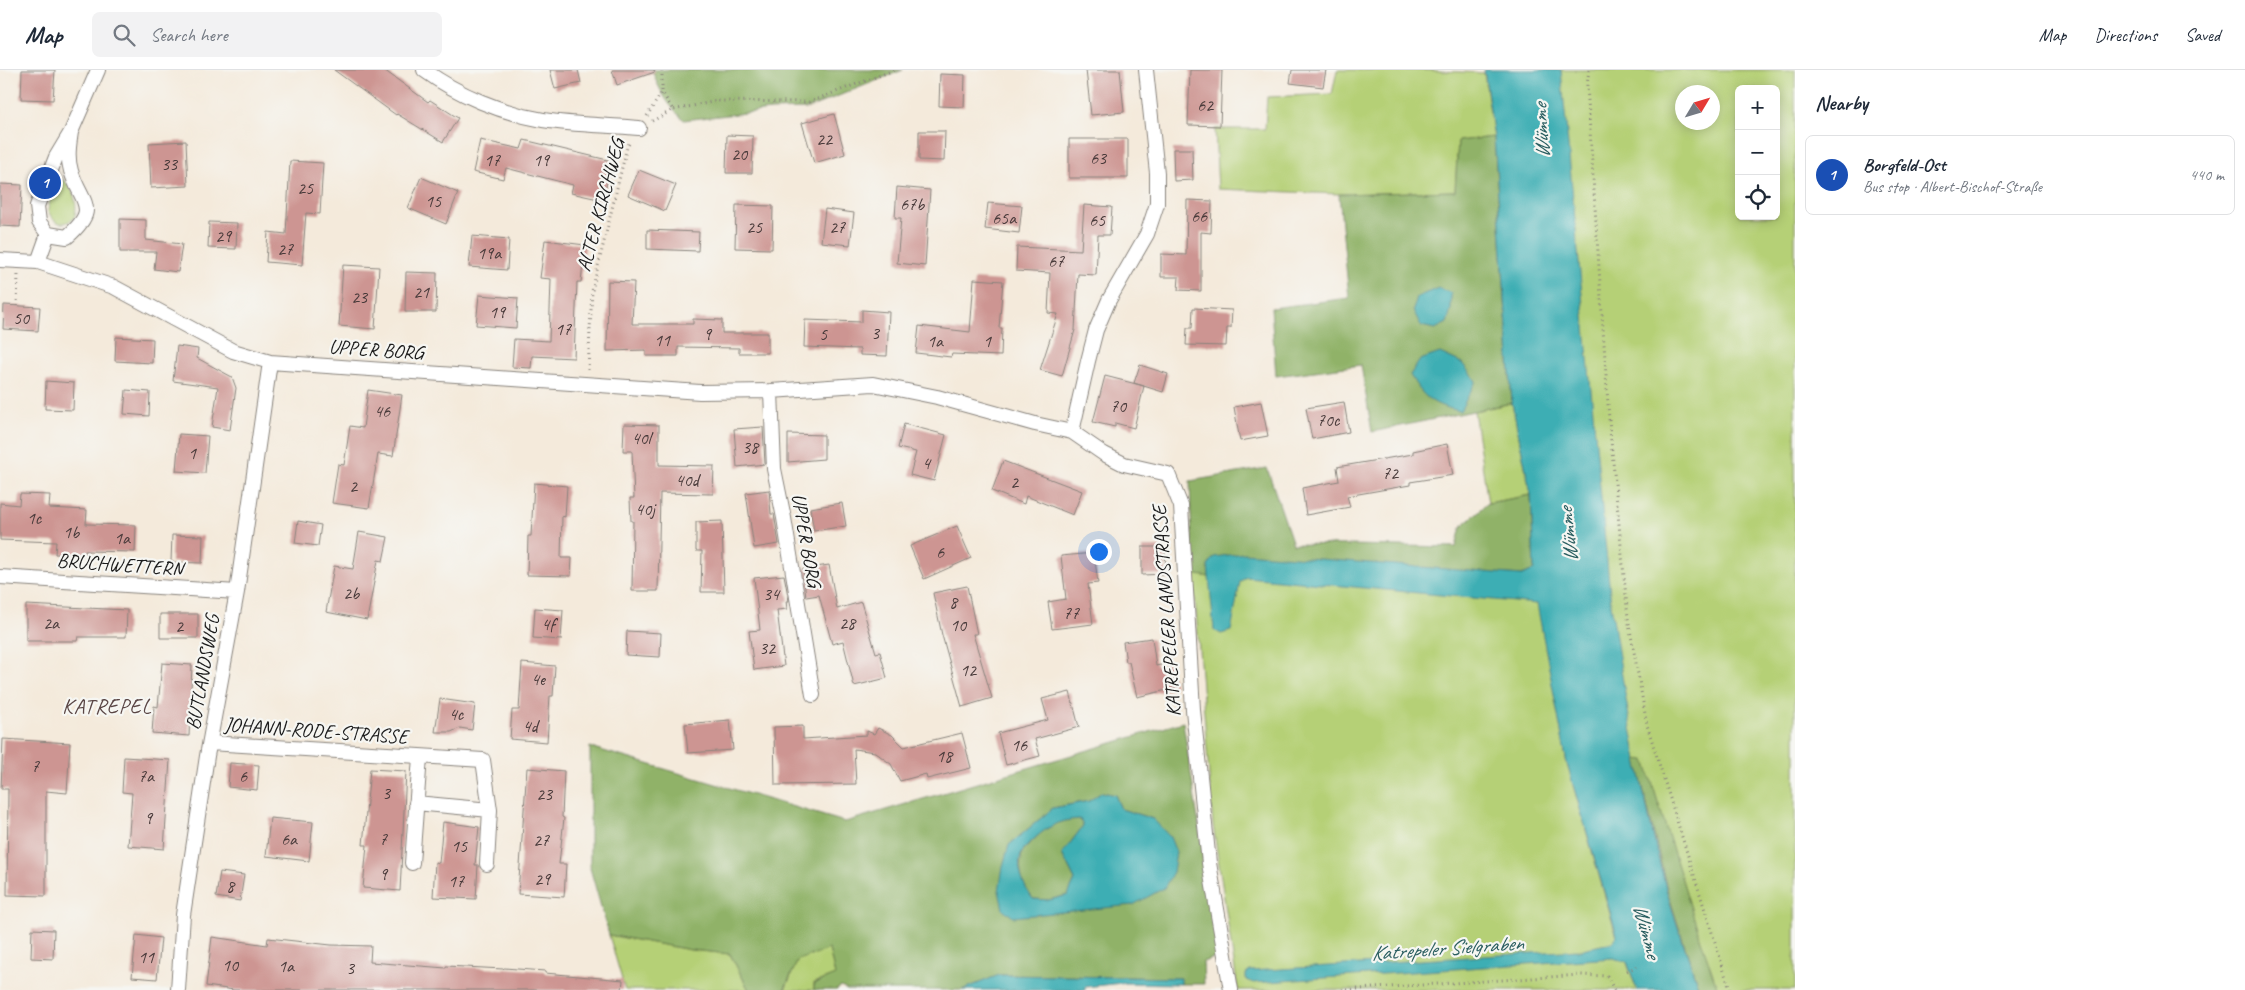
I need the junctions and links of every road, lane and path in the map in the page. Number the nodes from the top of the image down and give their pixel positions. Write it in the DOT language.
graph roads {
  1 [pos="98,70"];
  2 [pos="424,70"];
  3 [pos="662,70"];
  4 [pos="894,70"];
  5 [pos="1146,70"];
  6 [pos="1589,70"];
  7 [pos="662,92"];
  8 [pos="673,110"];
  9 [pos="639,128"];
  10 [pos="71,132"];
  11 [pos="48,234"];
  12 [pos="0,260"];
  13 [pos="19,261"];
  14 [pos="38,262"];
  15 [pos="17,306"];
  16 [pos="270,362"];
  17 [pos="588,384"];
  18 [pos="771,391"];
  19 [pos="1072,432"];
  20 [pos="0,577"];
  21 [pos="237,592"];
  22 [pos="813,695"];
  23 [pos="210,743"];
  24 [pos="420,757"];
  25 [pos="416,803"];
  26 [pos="490,810"];
  27 [pos="412,863"];
  28 [pos="488,864"];
  29 [pos="1638,966"];
  30 [pos="1627,971"];
  31 [pos="178,990"];
  32 [pos="1231,990"];
  33 [pos="1342,990"];
  34 [pos="1614,990"];
  35 [pos="1730,990"];
  1 -- 10 [label="street"];
  2 -- 9 [label="street"];
  3 -- 7 [label="path"];
  4 -- 8 [label="path"];
  5 -- 19 [label="street"];
  6 -- 35 [label="path"];
  7 -- 8 [label="path"];
  7 -- 9 [label="path, ALTER KIRCHWEG"];
  8 -- 9 [label="path"];
  9 -- 17 [label="path, ALTER KIRCHWEG"];
  10 -- 11 [label="street"];
  10 -- 11 [label="street"];
  11 -- 14 [label="street"];
  12 -- 13 [label="street, UPPER BORG"];
  13 -- 14 [label="street, UPPER BORG"];
  13 -- 15 [label="path"];
  14 -- 16 [label="street, UPPER BORG"];
  16 -- 17 [label="street, UPPER BORG"];
  16 -- 21 [label="street, BUTLANDSWEG"];
  17 -- 18 [label="street, UPPER BORG"];
  18 -- 19 [label="street, UPPER BORG"];
  18 -- 22 [label="street, UPPER BORG"];
  19 -- 32 [label="street, KATREPELER LANDSTRASSE"];
  20 -- 21 [label="street, BRUCHWETTERN"];
  21 -- 23 [label="street, BUTLANDSWEG"];
  23 -- 24 [label="street, JOHANN-RODE-STRASSE"];
  23 -- 31 [label="street, BUTLANDSWEG"];
  24 -- 25 [label="street, JOHANN-RODE-STRASSE"];
  24 -- 26 [label="street, JOHANN-RODE-STRASSE"];
  25 -- 26 [label="street"];
  25 -- 27 [label="street, JOHANN-RODE-STRASSE"];
  26 -- 28 [label="street, JOHANN-RODE-STRASSE"];
  29 -- 30 [label="path"];
  33 -- 34 [label="path"];
}
